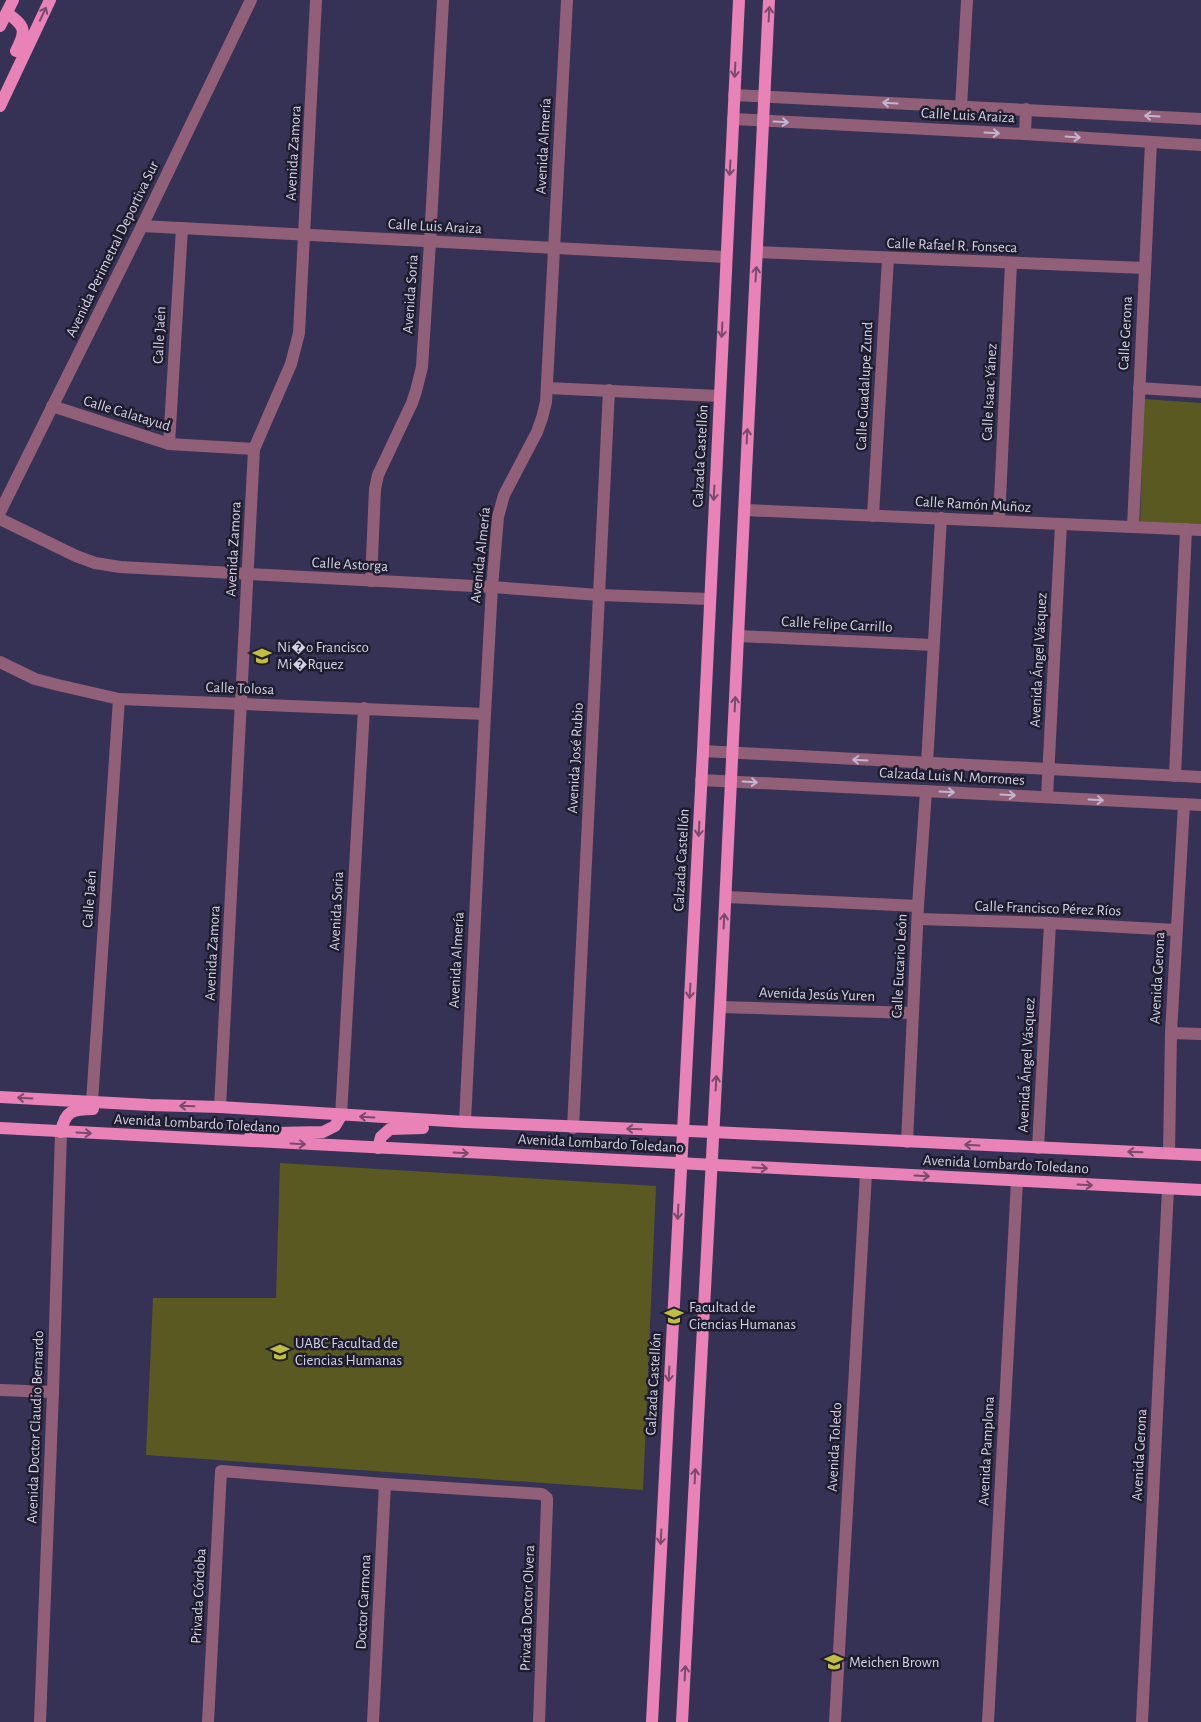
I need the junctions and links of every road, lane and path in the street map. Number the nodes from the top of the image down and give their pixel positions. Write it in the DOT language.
graph roads {
  1 [pos="13,0"];
  2 [pos="50,0"];
  3 [pos="251,0"];
  4 [pos="316,0"];
  5 [pos="443,0"];
  6 [pos="567,0"];
  7 [pos="739,0"];
  8 [pos="769,0"];
  9 [pos="967,0"];
  10 [pos="7,13"];
  11 [pos="0,26"];
  12 [pos="0,85"];
  13 [pos="734,95"];
  14 [pos="764,97"];
  15 [pos="0,106"];
  16 [pos="961,107"];
  17 [pos="1026,109"];
  18 [pos="732,119"];
  19 [pos="1201,119"];
  20 [pos="762,121"];
  21 [pos="1025,134"];
  22 [pos="1151,142"];
  23 [pos="1201,145"];
  24 [pos="142,226"];
  25 [pos="182,228"];
  26 [pos="305,235"];
  27 [pos="430,242"];
  28 [pos="554,248"];
  29 [pos="757,252"];
  30 [pos="726,257"];
  31 [pos="888,258"];
  32 [pos="1011,263"];
  33 [pos="1145,268"];
  34 [pos="547,388"];
  35 [pos="1139,388"];
  36 [pos="609,390"];
  37 [pos="1201,392"];
  38 [pos="719,396"];
  39 [pos="52,406"];
  40 [pos="169,444"];
  41 [pos="254,449"];
  42 [pos="744,510"];
  43 [pos="0,512"];
  44 [pos="872,516"];
  45 [pos="941,518"];
  46 [pos="0,519"];
  47 [pos="999,522"];
  48 [pos="1061,524"];
  49 [pos="1133,526"];
  50 [pos="1186,529"];
  51 [pos="1201,530"];
  52 [pos="248,575"];
  53 [pos="371,581"];
  54 [pos="492,587"];
  55 [pos="599,595"];
  56 [pos="709,599"];
  57 [pos="738,636"];
  58 [pos="933,645"];
  59 [pos="0,662"];
  60 [pos="119,699"];
  61 [pos="241,704"];
  62 [pos="364,708"];
  63 [pos="485,714"];
  64 [pos="702,751"];
  65 [pos="733,752"];
  66 [pos="927,764"];
  67 [pos="1049,769"];
  68 [pos="1175,776"];
  69 [pos="1201,777"];
  70 [pos="701,780"];
  71 [pos="731,781"];
  72 [pos="926,791"];
  73 [pos="1047,798"];
  74 [pos="1184,804"];
  75 [pos="1201,805"];
  76 [pos="726,897"];
  77 [pos="918,906"];
  78 [pos="918,919"];
  79 [pos="1050,923"];
  80 [pos="1176,930"];
  81 [pos="720,1007"];
  82 [pos="913,1013"];
  83 [pos="1171,1033"];
  84 [pos="1201,1034"];
  85 [pos="0,1097"];
  86 [pos="92,1102"];
  87 [pos="150,1105"];
  88 [pos="220,1107"];
  89 [pos="341,1116"];
  90 [pos="465,1122"];
  91 [pos="0,1128"];
  92 [pos="574,1128"];
  93 [pos="683,1131"];
  94 [pos="61,1132"];
  95 [pos="713,1132"];
  96 [pos="240,1141"];
  97 [pos="907,1142"];
  98 [pos="378,1148"];
  99 [pos="1038,1148"];
  100 [pos="1169,1153"];
  101 [pos="1201,1155"];
  102 [pos="681,1163"];
  103 [pos="711,1165"];
  104 [pos="866,1174"];
  105 [pos="1017,1181"];
  106 [pos="1168,1189"];
  107 [pos="1201,1190"];
  108 [pos="0,1390"];
  109 [pos="53,1392"];
  110 [pos="385,1484"];
  111 [pos="40,1722"];
  112 [pos="208,1722"];
  113 [pos="373,1722"];
  114 [pos="539,1722"];
  115 [pos="652,1722"];
  116 [pos="682,1722"];
  117 [pos="835,1722"];
  118 [pos="988,1722"];
  119 [pos="1142,1722"];
  1 -- 10 [label="main road"];
  15 -- 2 [label="main road, one-way"];
  3 -- 24 [label="street, Avenida Perimetral Deportiva Sur"];
  4 -- 26 [label="street, Avenida Zamora"];
  5 -- 27 [label="street, Avenida Soria"];
  6 -- 28 [label="street, Avenida Almería"];
  7 -- 13 [label="main road, Calzada Castellón, one-way"];
  14 -- 8 [label="main road, one-way"];
  9 -- 16 [label="street"];
  10 -- 11 [label="main road"];
  10 -- 12 [label="main road"];
  13 -- 14 [label="street, Calle Luis Araiza"];
  13 -- 18 [label="main road, Calzada Castellón"];
  16 -- 14 [label="street, Calle Luis Araiza, one-way"];
  14 -- 20 [label="main road"];
  16 -- 17 [label="street, Calle Luis Araiza"];
  19 -- 17 [label="street, Calle Luis Araiza, one-way"];
  17 -- 21 [label="street"];
  18 -- 20 [label="street, Calle Luis Araiza"];
  18 -- 30 [label="main road, Calzada Castellón, one-way"];
  20 -- 21 [label="street, Calle Luis Araiza, one-way"];
  20 -- 29 [label="main road"];
  21 -- 22 [label="street, Calle Luis Araiza, one-way"];
  22 -- 23 [label="street, Calle Luis Araiza"];
  22 -- 33 [label="street, Calle Gerona"];
  24 -- 25 [label="street, Calle Luis Araiza"];
  24 -- 39 [label="street, Avenida Perimetral Deportiva Sur"];
  25 -- 26 [label="street, Calle Luis Araiza"];
  25 -- 40 [label="street, Calle Jaén"];
  26 -- 27 [label="street, Calle Luis Araiza"];
  26 -- 41 [label="street, Avenida Zamora"];
  27 -- 28 [label="street, Calle Luis Araiza"];
  27 -- 53 [label="street, Avenida Soria"];
  28 -- 30 [label="street, Calle Luis Araiza"];
  28 -- 34 [label="street, Avenida Almería"];
  29 -- 31 [label="street, Calle Rafael R. Fonseca"];
  42 -- 29 [label="main road, one-way"];
  30 -- 38 [label="main road, Calzada Castellón, one-way"];
  31 -- 32 [label="street, Calle Rafael R. Fonseca"];
  31 -- 44 [label="street, Calle Guadalupe Zund"];
  32 -- 33 [label="street, Calle Rafael R. Fonseca"];
  32 -- 47 [label="street, Calle Isaac Yánez"];
  33 -- 35 [label="street, Calle Gerona"];
  34 -- 36 [label="street"];
  34 -- 54 [label="street, Avenida Almería"];
  35 -- 37 [label="street"];
  35 -- 49 [label="street, Calle Gerona"];
  36 -- 38 [label="street"];
  36 -- 55 [label="street, Avenida José Rubio"];
  38 -- 56 [label="main road, Calzada Castellón, one-way"];
  39 -- 40 [label="street, Calle Calatayud"];
  39 -- 43 [label="street, Avenida Perimetral Deportiva Sur"];
  40 -- 41 [label="street, Calle Calatayud"];
  41 -- 52 [label="street, Avenida Zamora"];
  42 -- 44 [label="street, Calle Ramón Muñoz"];
  42 -- 57 [label="main road"];
  44 -- 45 [label="street, Calle Ramón Muñoz"];
  45 -- 47 [label="street, Calle Ramón Muñoz"];
  45 -- 58 [label="street"];
  46 -- 52 [label="street, Calle Astorga"];
  47 -- 48 [label="street, Calle Ramón Muñoz"];
  48 -- 49 [label="street, Calle Ramón Muñoz"];
  48 -- 67 [label="street, Avenida Ángel Vásquez"];
  49 -- 50 [label="street, Calle Ramón Muñoz"];
  50 -- 51 [label="street, Calle Ramón Muñoz"];
  50 -- 68 [label="street"];
  52 -- 53 [label="street, Calle Astorga"];
  52 -- 61 [label="street, Avenida Zamora"];
  53 -- 54 [label="street, Calle Astorga"];
  54 -- 55 [label="street, Calle Astorga"];
  54 -- 63 [label="street, Avenida Almería"];
  55 -- 56 [label="street, Calle Astorga"];
  55 -- 92 [label="street, Avenida José Rubio"];
  56 -- 64 [label="main road, Calzada Castellón"];
  57 -- 58 [label="street, Calle Felipe Carrillo"];
  65 -- 57 [label="main road, one-way"];
  58 -- 66 [label="street"];
  59 -- 60 [label="street, Calle Tolosa"];
  60 -- 61 [label="street, Calle Tolosa"];
  60 -- 86 [label="street, Calle Jaén"];
  61 -- 62 [label="street, Calle Tolosa"];
  61 -- 88 [label="street, Avenida Zamora"];
  62 -- 63 [label="street, Calle Tolosa"];
  62 -- 89 [label="street, Avenida Soria"];
  63 -- 90 [label="street, Avenida Almería"];
  64 -- 65 [label="street, Calzada Luis N. Morrones"];
  64 -- 70 [label="main road, Calzada Castellón"];
  66 -- 65 [label="street, Calzada Luis N. Morrones, one-way"];
  65 -- 71 [label="main road"];
  66 -- 67 [label="street, Calzada Luis N. Morrones"];
  67 -- 68 [label="street, Calzada Luis N. Morrones"];
  67 -- 73 [label="street, Avenida Ángel Vásquez"];
  68 -- 69 [label="street, Calzada Luis N. Morrones"];
  70 -- 71 [label="street, Calzada Luis N. Morrones"];
  70 -- 93 [label="main road, Calzada Castellón, one-way"];
  71 -- 72 [label="street, Calzada Luis N. Morrones, one-way"];
  71 -- 76 [label="main road"];
  72 -- 73 [label="street, Calzada Luis N. Morrones, one-way"];
  72 -- 77 [label="street, Calle Eucario León"];
  73 -- 74 [label="street, Calzada Luis N. Morrones, one-way"];
  74 -- 75 [label="street, Calzada Luis N. Morrones"];
  74 -- 80 [label="street, Avenida Gerona"];
  76 -- 77 [label="street"];
  81 -- 76 [label="main road, one-way"];
  77 -- 78 [label="street, Calle Eucario León"];
  78 -- 79 [label="street, Calle Francisco Pérez Ríos"];
  78 -- 82 [label="street, Calle Eucario León"];
  79 -- 80 [label="street, Calle Francisco Pérez Ríos"];
  79 -- 99 [label="street, Avenida Ángel Vásquez"];
  80 -- 83 [label="street, Avenida Gerona"];
  81 -- 82 [label="street, Avenida Jesús Yuren"];
  95 -- 81 [label="main road, one-way"];
  82 -- 97 [label="street, Calle Eucario León"];
  83 -- 84 [label="street"];
  83 -- 100 [label="street, Avenida Gerona"];
  86 -- 85 [label="main road, Avenida Lombardo Toledano, one-way"];
  86 -- 87 [label="main road, Avenida Lombardo Toledano"];
  88 -- 87 [label="main road, Avenida Lombardo Toledano, one-way"];
  87 -- 94 [label="main road"];
  88 -- 89 [label="main road, Avenida Lombardo Toledano"];
  90 -- 89 [label="main road, Avenida Lombardo Toledano, one-way"];
  89 -- 96 [label="main road"];
  90 -- 92 [label="main road, Avenida Lombardo Toledano"];
  90 -- 98 [label="main road"];
  91 -- 94 [label="main road, Avenida Lombardo Toledano"];
  93 -- 92 [label="main road, Avenida Lombardo Toledano, one-way"];
  93 -- 95 [label="main road, Avenida Lombardo Toledano"];
  93 -- 102 [label="main road, Calzada Castellón"];
  94 -- 96 [label="main road, Avenida Lombardo Toledano, one-way"];
  94 -- 109 [label="street, Avenida Doctor Claudio Bernardo"];
  95 -- 97 [label="main road, Avenida Lombardo Toledano"];
  95 -- 103 [label="main road"];
  96 -- 98 [label="main road, Avenida Lombardo Toledano, one-way"];
  99 -- 97 [label="main road, Avenida Lombardo Toledano, one-way"];
  98 -- 102 [label="main road, Avenida Lombardo Toledano, one-way"];
  100 -- 99 [label="main road, Avenida Lombardo Toledano, one-way"];
  100 -- 101 [label="main road, Avenida Lombardo Toledano"];
  102 -- 103 [label="main road, Avenida Lombardo Toledano"];
  102 -- 115 [label="main road, Calzada Castellón, one-way"];
  103 -- 104 [label="main road, Avenida Lombardo Toledano, one-way"];
  116 -- 103 [label="main road, one-way"];
  104 -- 105 [label="main road, Avenida Lombardo Toledano, one-way"];
  104 -- 117 [label="street, Avenida Toledo"];
  105 -- 106 [label="main road, Avenida Lombardo Toledano, one-way"];
  105 -- 118 [label="street, Avenida Pamplona"];
  106 -- 107 [label="main road, Avenida Lombardo Toledano"];
  106 -- 119 [label="street, Avenida Gerona"];
  108 -- 109 [label="street"];
  109 -- 111 [label="street, Avenida Doctor Claudio Bernardo"];
  110 -- 112 [label="street, Privada Córdoba"];
  110 -- 113 [label="street, Doctor Carmona"];
  110 -- 114 [label="street, Privada Doctor Olvera"];
}
